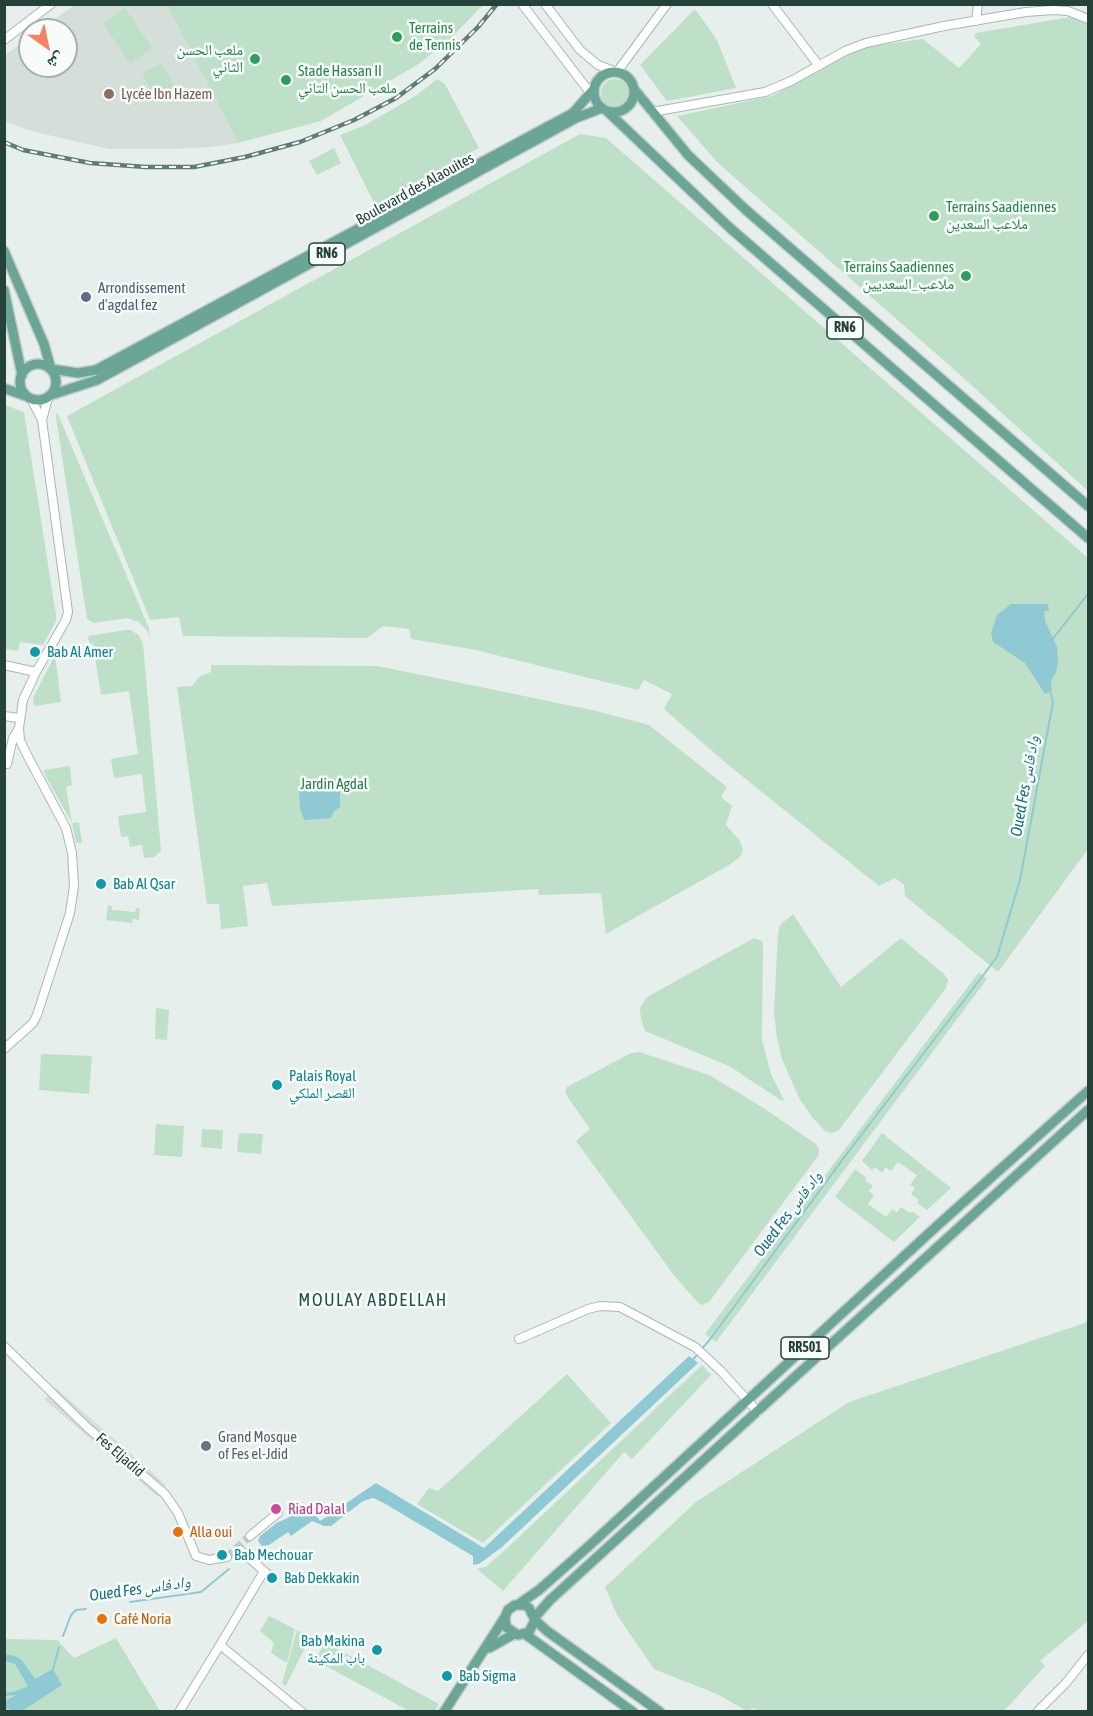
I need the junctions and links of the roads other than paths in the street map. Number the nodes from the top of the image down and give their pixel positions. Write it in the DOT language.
graph roads {
  1 [pos="51,4"];
  2 [pos="522,4"];
  3 [pos="545,4"];
  4 [pos="667,4"];
  5 [pos="772,4"];
  6 [pos="978,4"];
  7 [pos="1089,19"];
  8 [pos="976,21"];
  9 [pos="4,40"];
  10 [pos="819,66"];
  11 [pos="616,71"];
  12 [pos="634,89"];
  13 [pos="593,94"];
  14 [pos="605,110"];
  15 [pos="652,112"];
  16 [pos="4,251"];
  17 [pos="4,290"];
  18 [pos="51,369"];
  19 [pos="21,377"];
  20 [pos="5,387"];
  21 [pos="49,396"];
  22 [pos="28,397"];
  23 [pos="42,420"];
  24 [pos="1089,506"];
  25 [pos="1089,538"];
  26 [pos="4,665"];
  27 [pos="36,672"];
  28 [pos="4,716"];
  29 [pos="19,718"];
  30 [pos="19,728"];
  31 [pos="6,764"];
  32 [pos="4,773"];
  33 [pos="4,1049"];
  34 [pos="1089,1090"];
  35 [pos="1089,1110"];
  36 [pos="519,1338"];
  37 [pos="4,1346"];
  38 [pos="747,1402"];
  39 [pos="758,1412"];
  40 [pos="278,1513"];
  41 [pos="250,1536"];
  42 [pos="240,1550"];
  43 [pos="226,1558"];
  44 [pos="264,1571"];
  45 [pos="272,1578"];
  46 [pos="519,1604"];
  47 [pos="505,1617"];
  48 [pos="535,1619"];
  49 [pos="514,1634"];
  50 [pos="525,1634"];
  51 [pos="220,1645"];
  52 [pos="484,1651"];
  53 [pos="1089,1655"];
  54 [pos="179,1712"];
  55 [pos="302,1712"];
  56 [pos="444,1712"];
  57 [pos="633,1712"];
  58 [pos="660,1712"];
  59 [pos="1037,1712"];
  1 -- 9 [label="street"];
  2 -- 13 [label="street"];
  3 -- 11 [label="street"];
  4 -- 11 [label="street"];
  5 -- 10 [label="street"];
  6 -- 8 [label="street"];
  7 -- 8 [label="street"];
  8 -- 10 [label="street"];
  10 -- 15 [label="street"];
  11 -- 12 [label="main road, RN6"];
  11 -- 13 [label="main road, RN6"];
  12 -- 14 [label="main road, RN6"];
  12 -- 15 [label="main road, RN6"];
  13 -- 14 [label="main road, RN6"];
  13 -- 18 [label="main road, Boulevard des Alaouites / RN6"];
  14 -- 21 [label="main road, Boulevard des Alaouites / RN6"];
  14 -- 25 [label="main road, RN6"];
  15 -- 24 [label="main road, RN6"];
  16 -- 18 [label="main road"];
  17 -- 19 [label="main road"];
  18 -- 19 [label="main road, RN6"];
  18 -- 21 [label="main road"];
  19 -- 20 [label="main road, RN6"];
  19 -- 22 [label="main road"];
  20 -- 22 [label="main road, RN6"];
  21 -- 22 [label="main road, RN6"];
  21 -- 23 [label="street"];
  22 -- 23 [label="street"];
  23 -- 27 [label="street"];
  26 -- 27 [label="street"];
  27 -- 29 [label="street"];
  28 -- 29 [label="street"];
  29 -- 30 [label="street"];
  30 -- 31 [label="street"];
  30 -- 33 [label="street"];
  31 -- 32 [label="street"];
  34 -- 38 [label="main road, RR501"];
  35 -- 39 [label="main road, RR501"];
  36 -- 38 [label="street"];
  37 -- 43 [label="street, Fes Eljadid"];
  38 -- 39 [label="street"];
  38 -- 46 [label="main road, RR501"];
  39 -- 48 [label="main road, RR501"];
  40 -- 41 [label="street"];
  42 -- 44 [label="street"];
  44 -- 45 [label="street"];
  44 -- 51 [label="street"];
  46 -- 47 [label="main road, RR501"];
  46 -- 48 [label="main road"];
  47 -- 49 [label="main road"];
  47 -- 52 [label="main road"];
  48 -- 50 [label="main road, RR501"];
  48 -- 58 [label="main road"];
  49 -- 50 [label="main road"];
  49 -- 52 [label="main road"];
  50 -- 57 [label="main road"];
  51 -- 54 [label="street"];
  51 -- 55 [label="street"];
  52 -- 56 [label="main road"];
  53 -- 59 [label="street"];
}
